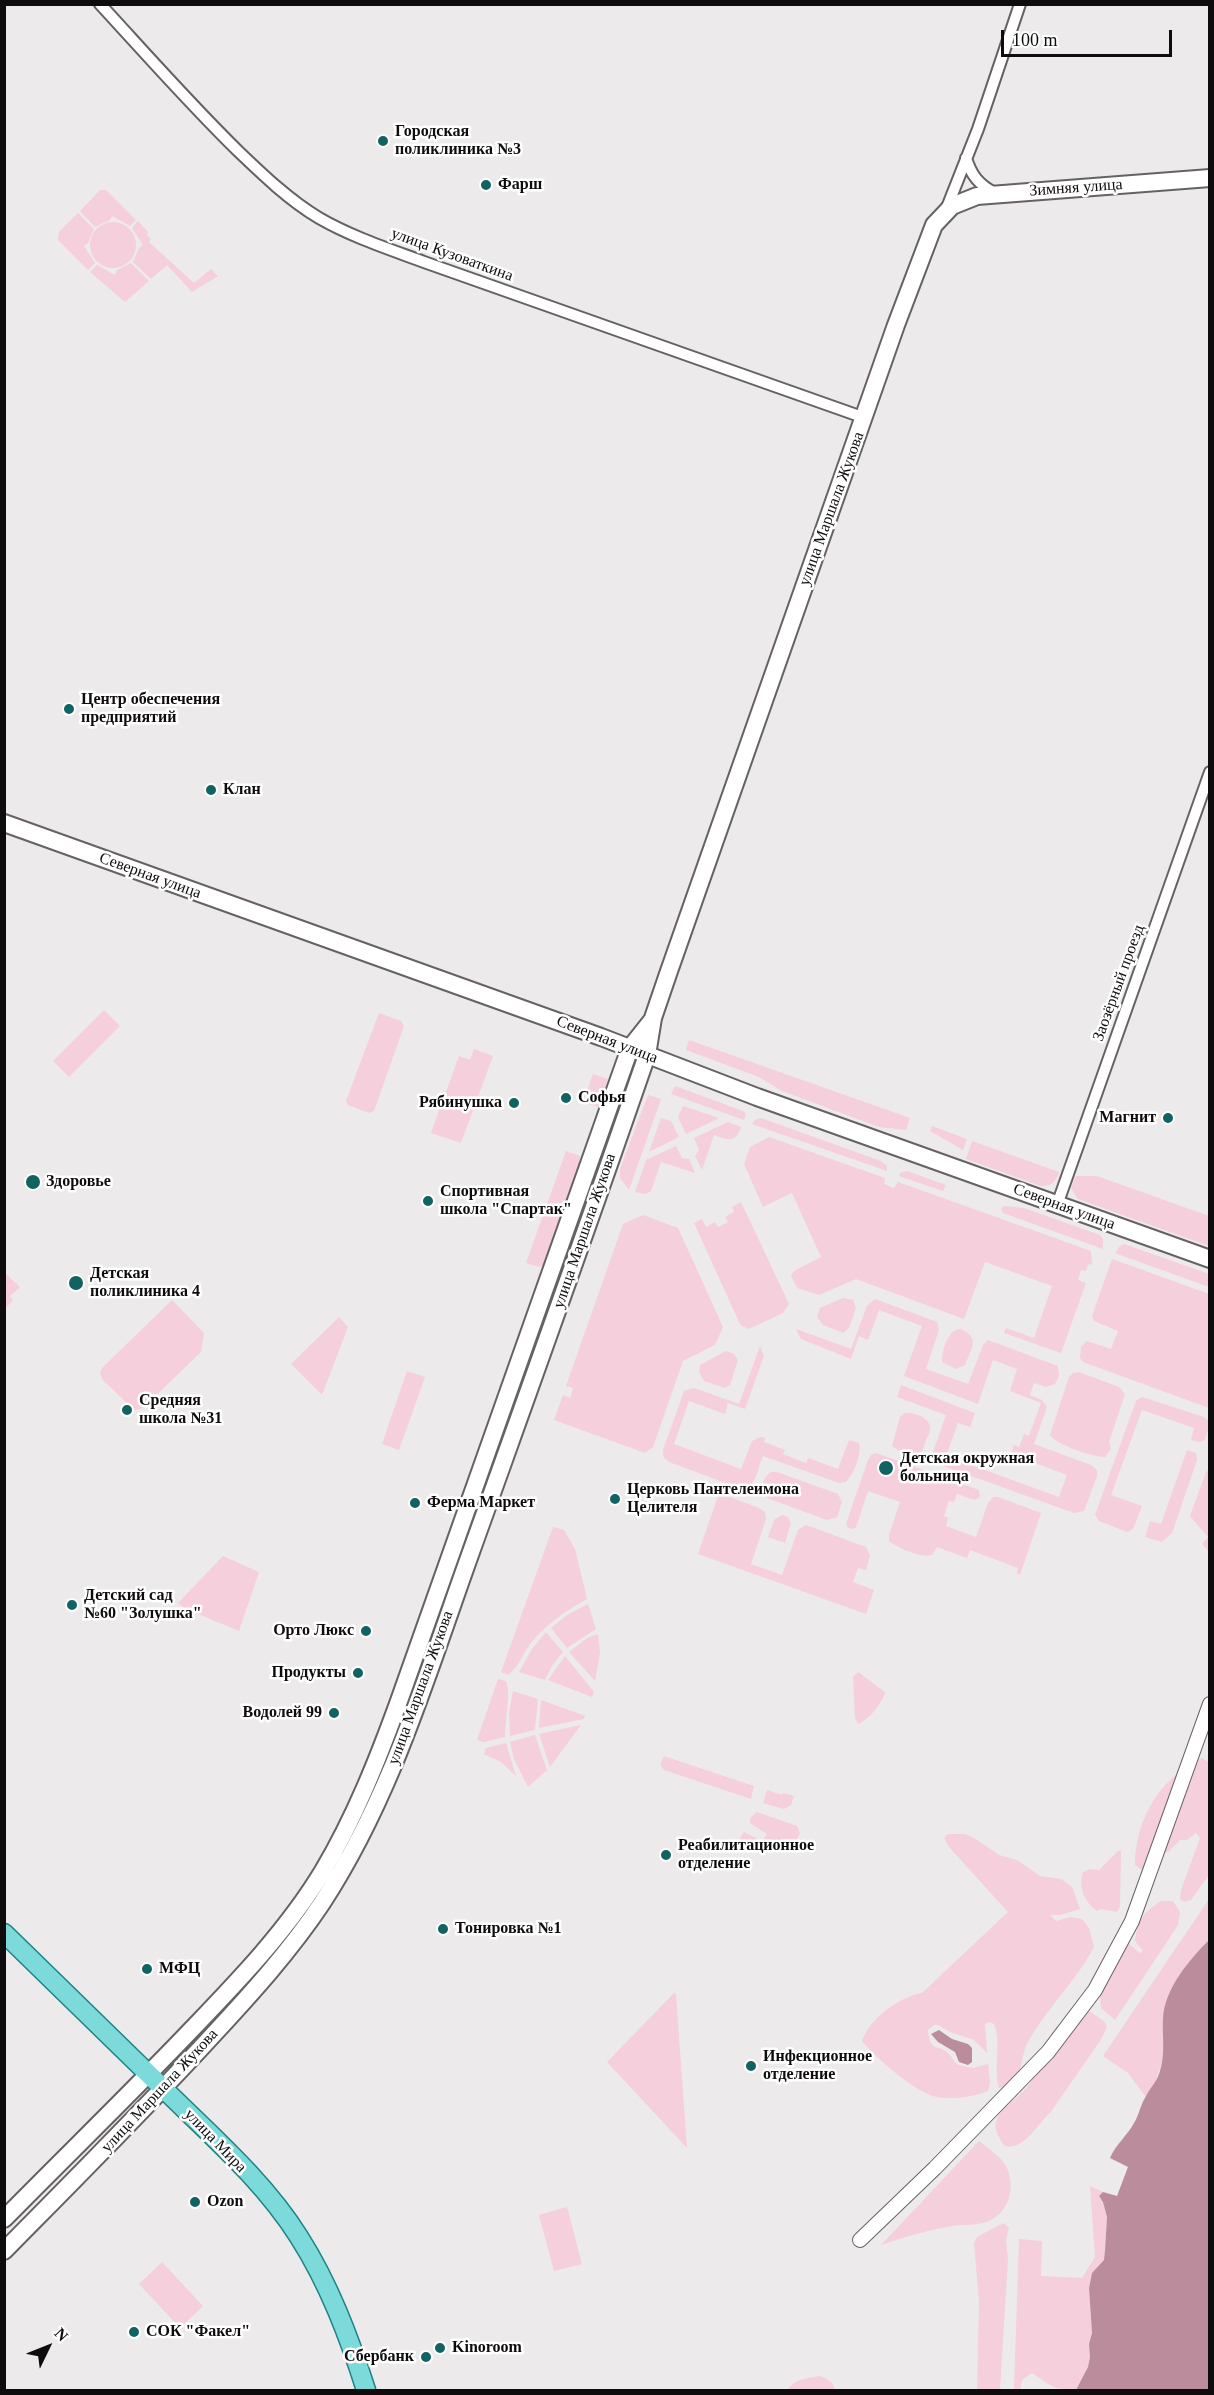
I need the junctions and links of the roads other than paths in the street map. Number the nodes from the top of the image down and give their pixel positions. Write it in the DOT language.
graph roads {
  1 [pos="100,4"];
  2 [pos="1020,4"];
  3 [pos="966,158"];
  4 [pos="1209,178"];
  5 [pos="958,181"];
  6 [pos="995,193"];
  7 [pos="946,211"];
  8 [pos="865,418"];
  9 [pos="1209,772"];
  10 [pos="4,823"];
  11 [pos="653,1018"];
  12 [pos="630,1048"];
  13 [pos="648,1055"];
  14 [pos="596,1145"];
  15 [pos="613,1151"];
  16 [pos="1057,1205"];
  17 [pos="1209,1259"];
  18 [pos="1209,1704"];
  19 [pos="4,1933"];
  20 [pos="261,1954"];
  21 [pos="275,1966"];
  22 [pos="149,2074"];
  23 [pos="163,2089"];
  24 [pos="4,2219"];
  25 [pos="860,2240"];
  26 [pos="4,2252"];
  27 [pos="366,2391"];
  1 -- 8 [label="street, улица Кузоваткина"];
  2 -- 3 [label="street, улица Маршала Жукова"];
  3 -- 5 [label="street, улица Маршала Жукова"];
  3 -- 6 [label="street"];
  4 -- 6 [label="main road, Зимняя улица"];
  5 -- 6 [label="street"];
  5 -- 7 [label="street, улица Маршала Жукова"];
  6 -- 7 [label="main road, Зимняя улица"];
  7 -- 8 [label="main road, улица Маршала Жукова"];
  8 -- 11 [label="main road, улица Маршала Жукова"];
  9 -- 16 [label="street, Заозёрный проезд"];
  10 -- 12 [label="main road, Северная улица"];
  11 -- 12 [label="main road, улица Маршала Жукова"];
  11 -- 13 [label="main road, улица Маршала Жукова"];
  12 -- 13 [label="main road, Северная улица"];
  12 -- 14 [label="main road, улица Маршала Жукова"];
  13 -- 15 [label="main road, улица Маршала Жукова"];
  13 -- 16 [label="main road, Северная улица"];
  14 -- 15 [label="main road"];
  14 -- 20 [label="main road, улица Маршала Жукова"];
  15 -- 21 [label="main road, улица Маршала Жукова"];
  16 -- 17 [label="main road, Северная улица"];
  18 -- 25 [label="street"];
  19 -- 22 [label="main road, улица Мира"];
  20 -- 21 [label="main road"];
  20 -- 22 [label="main road, улица Маршала Жукова"];
  21 -- 23 [label="main road, улица Маршала Жукова"];
  22 -- 23 [label="main road, улица Мира"];
  22 -- 24 [label="main road, улица Маршала Жукова"];
  23 -- 26 [label="main road, улица Маршала Жукова"];
  23 -- 27 [label="main road, улица Мира"];
}
